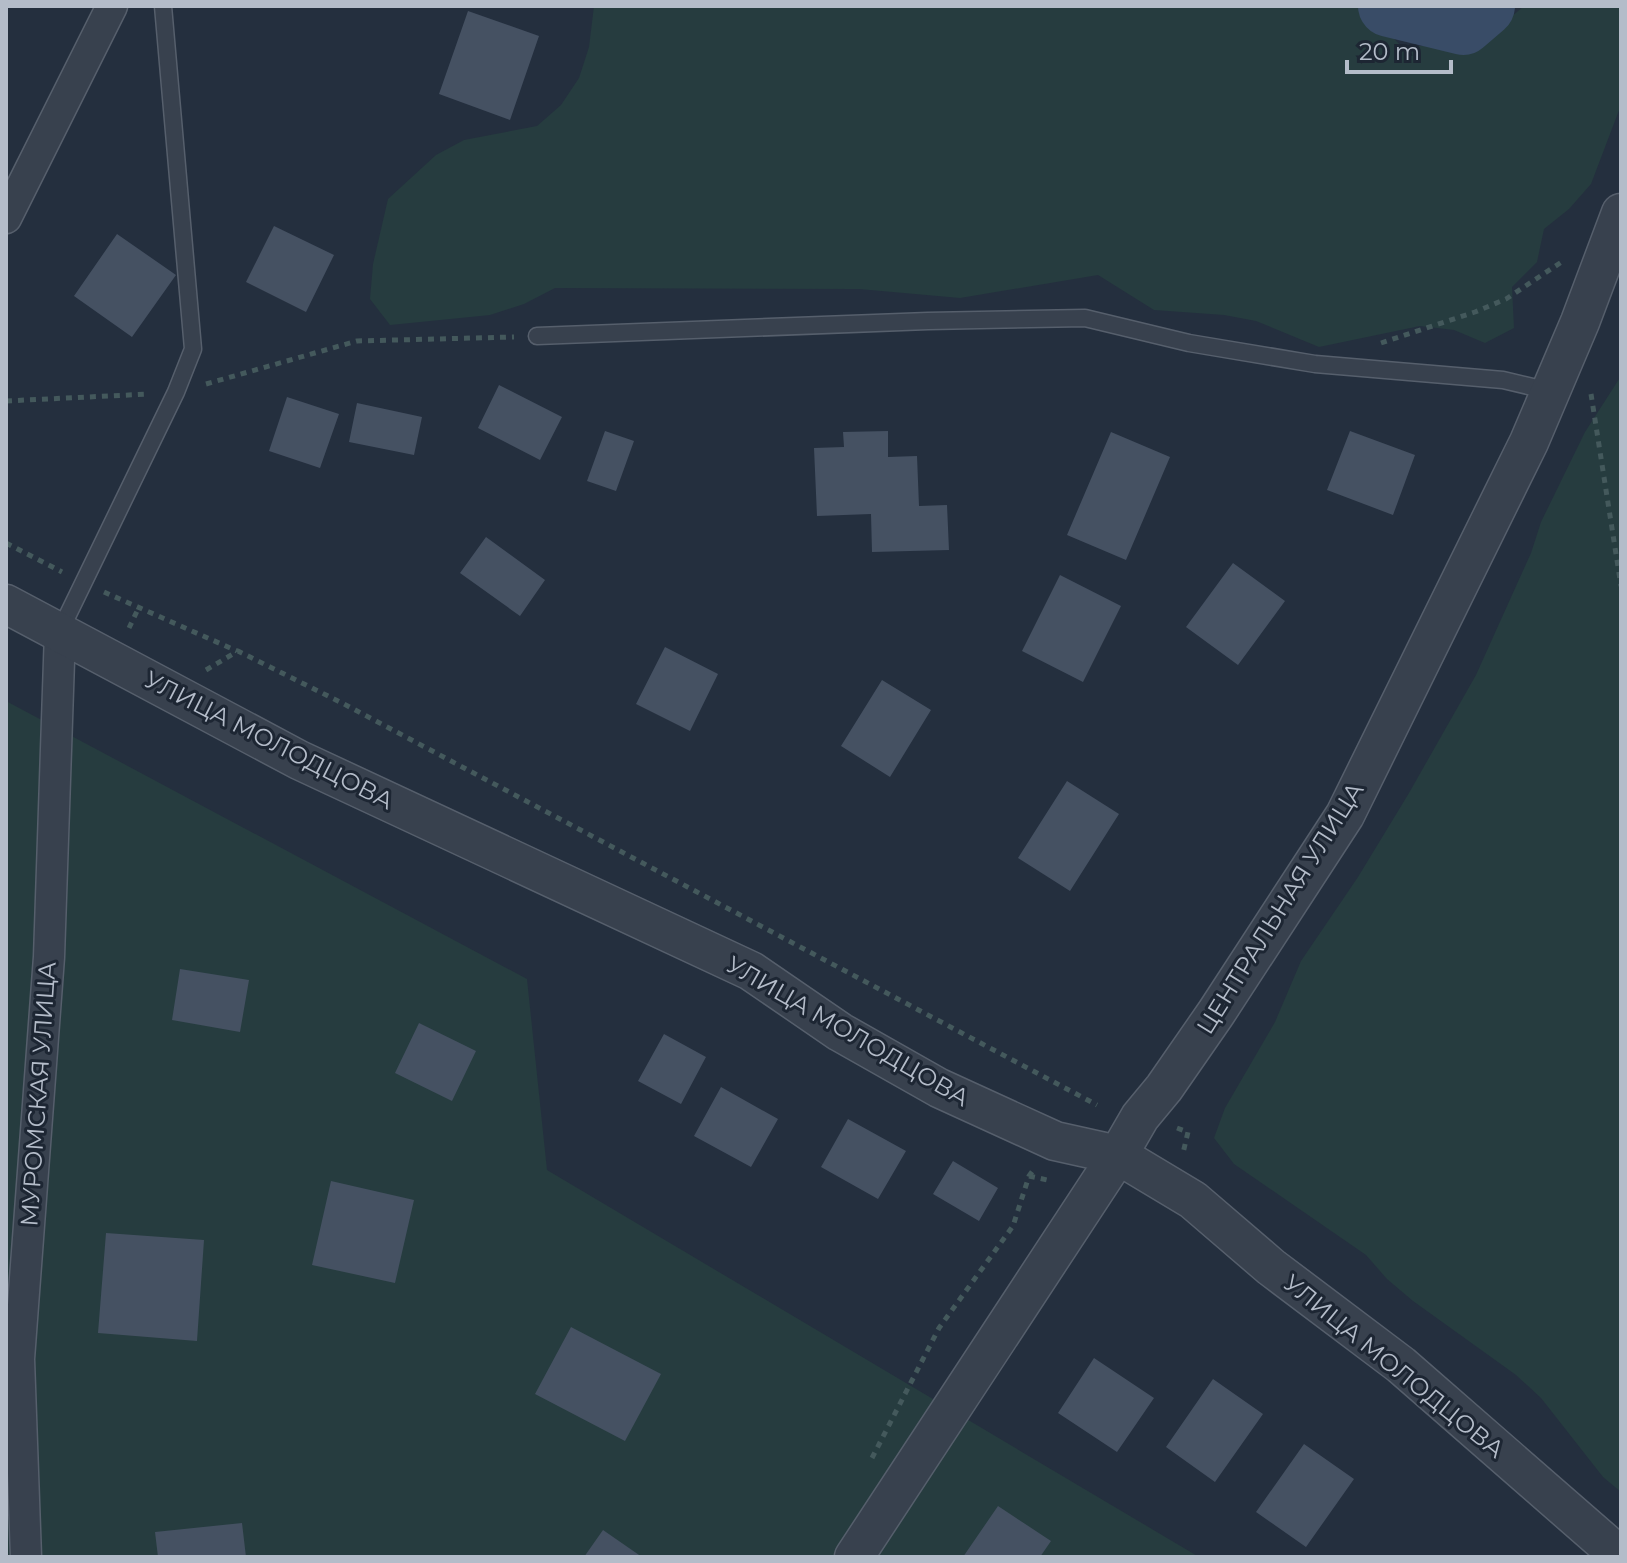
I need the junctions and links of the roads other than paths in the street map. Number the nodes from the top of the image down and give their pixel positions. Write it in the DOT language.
graph roads {
  1 [pos="112,6"];
  2 [pos="163,6"];
  3 [pos="1621,213"];
  4 [pos="6,218"];
  5 [pos="537,336"];
  6 [pos="1550,391"];
  7 [pos="6,604"];
  8 [pos="60,631"];
  9 [pos="1118,1155"];
  10 [pos="12,1360"];
  11 [pos="26,1557"];
  12 [pos="854,1557"];
  13 [pos="1621,1557"];
  1 -- 4 [label="street"];
  2 -- 8 [label="lane"];
  3 -- 6 [label="street, ЦЕНТРАЛЬНАЯ УЛИЦА"];
  5 -- 6 [label="lane"];
  6 -- 9 [label="street, ЦЕНТРАЛЬНАЯ УЛИЦА"];
  7 -- 8 [label="street, УЛИЦА МОЛОДЦОВА"];
  8 -- 9 [label="street, УЛИЦА МОЛОДЦОВА"];
  8 -- 10 [label="street, МУРОМСКАЯ УЛИЦА"];
  9 -- 12 [label="street, ЦЕНТРАЛЬНАЯ УЛИЦА"];
  9 -- 13 [label="street, УЛИЦА МОЛОДЦОВА"];
  10 -- 11 [label="street, МУРОМСКАЯ УЛИЦА"];
}
